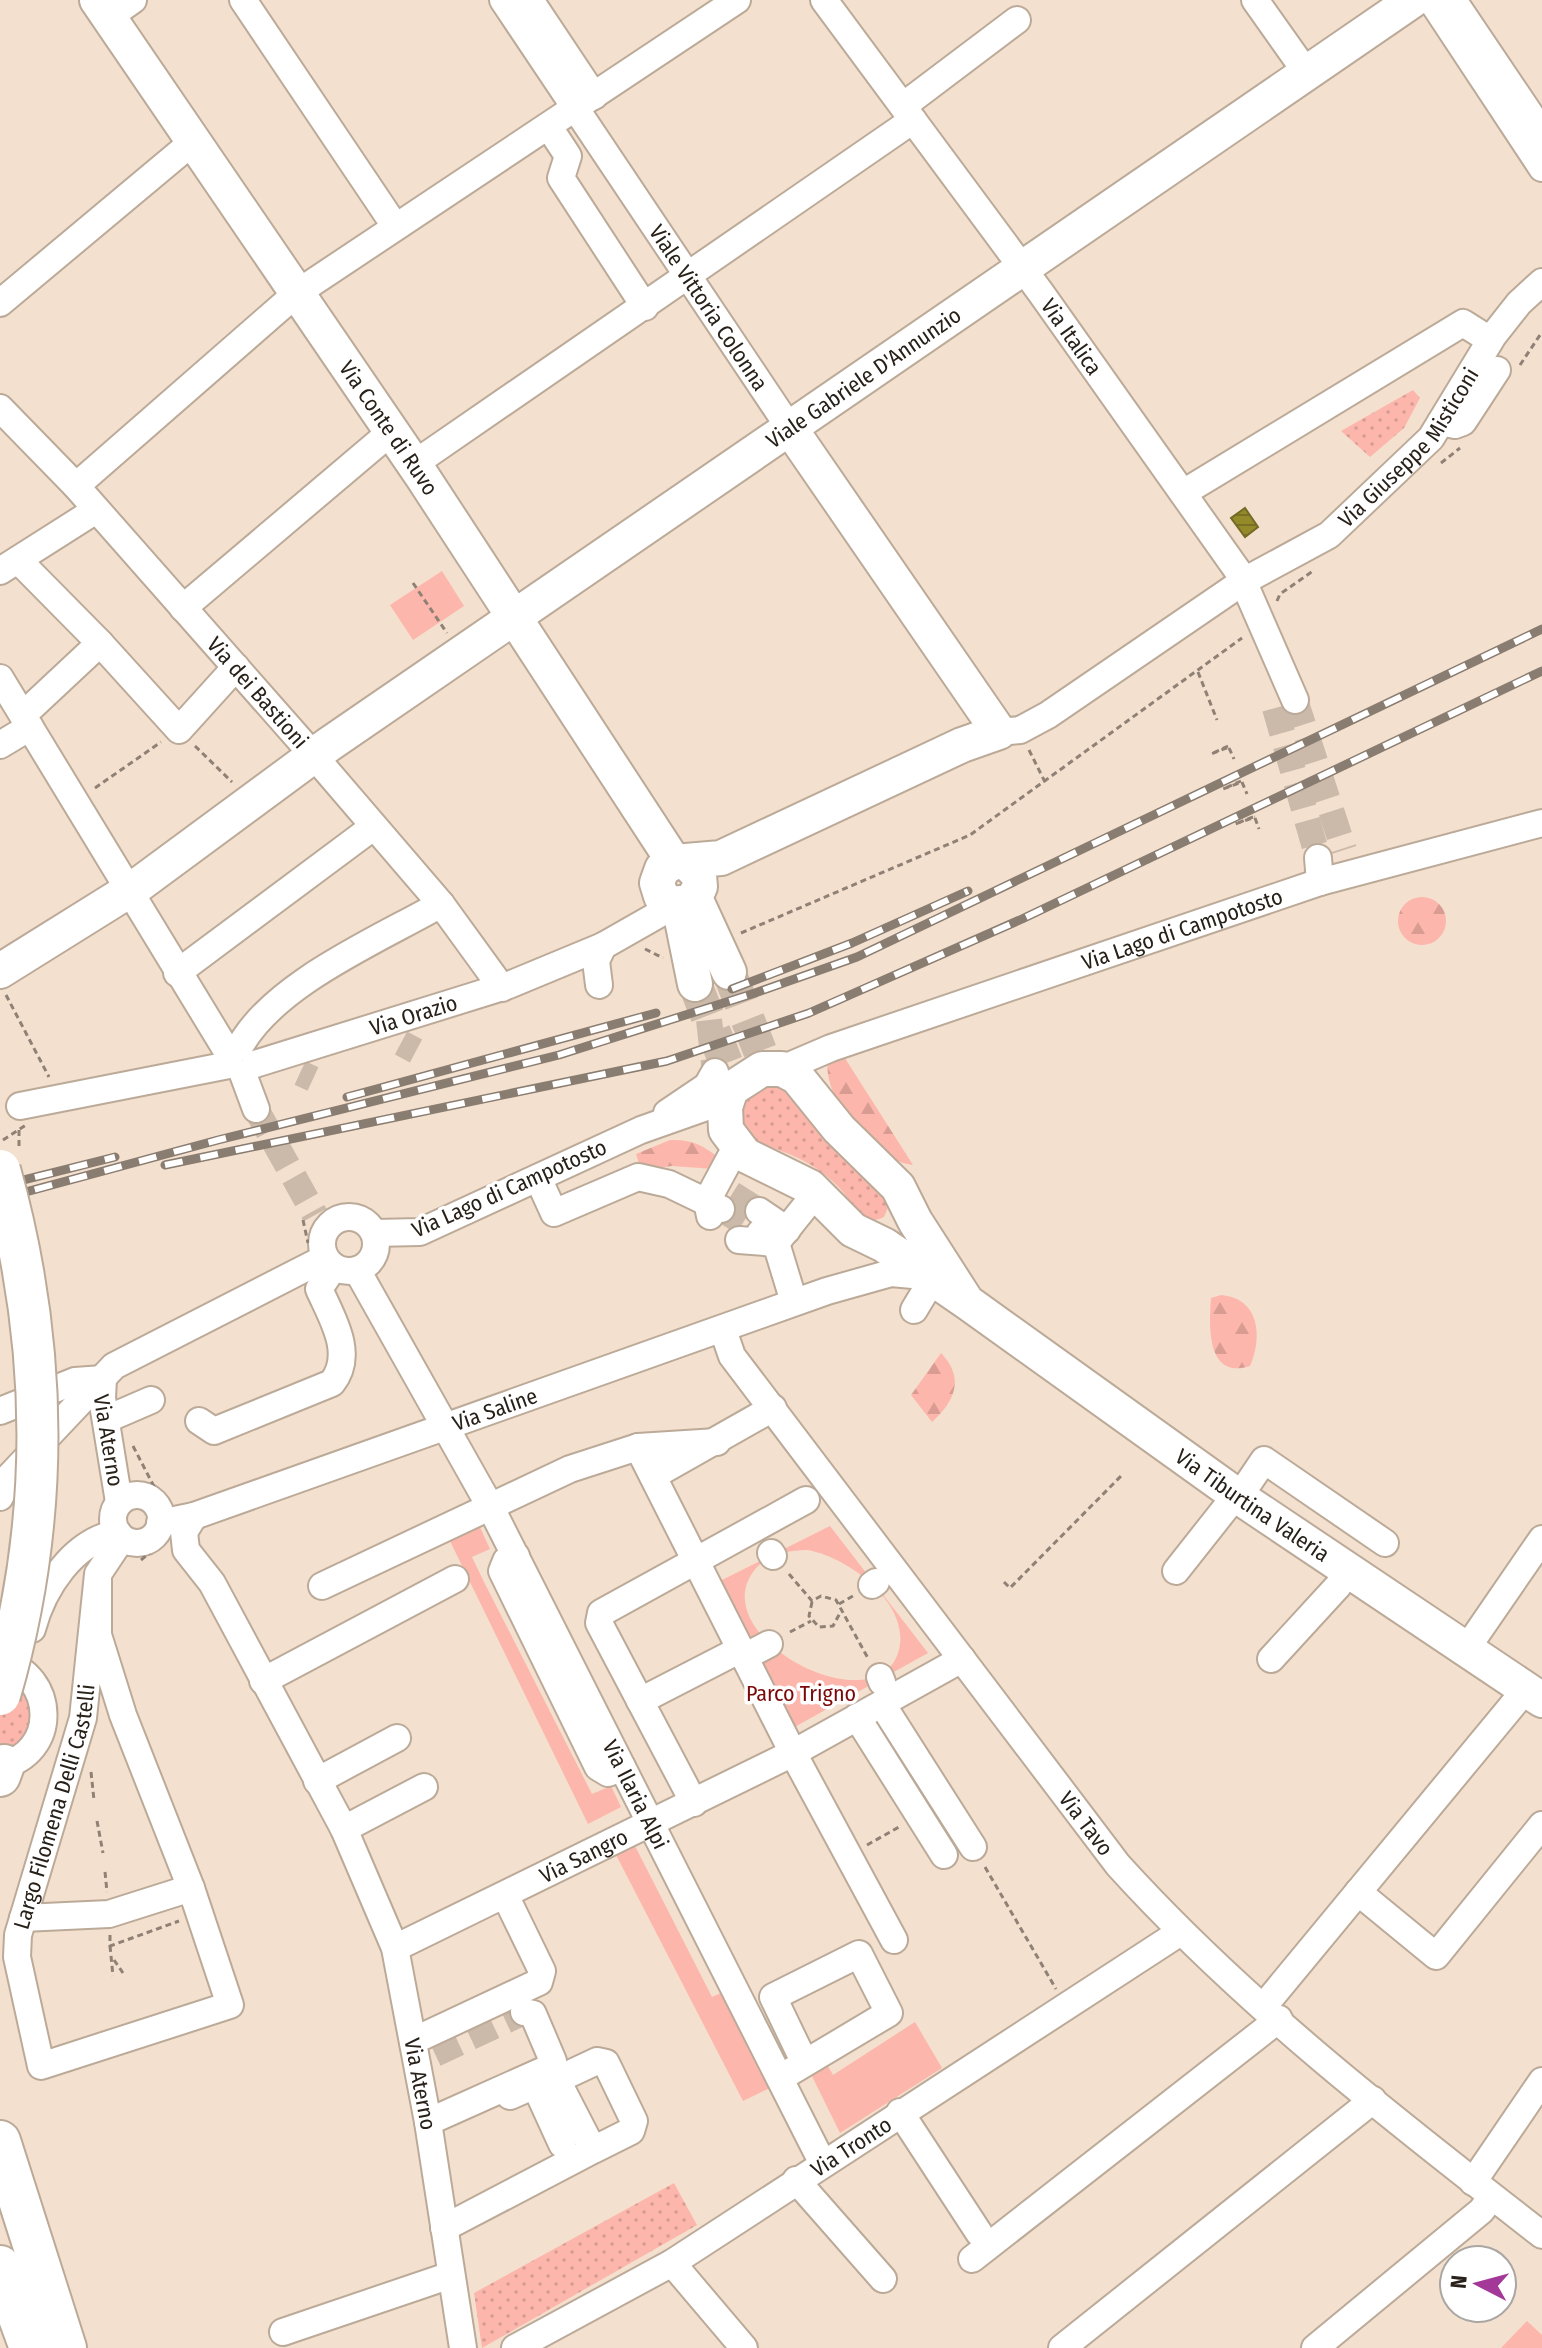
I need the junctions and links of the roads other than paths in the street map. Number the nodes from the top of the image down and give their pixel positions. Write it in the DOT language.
graph roads {
  1 [pos="243,0"];
  2 [pos="737,0"];
  3 [pos="824,0"];
  4 [pos="1255,0"];
  5 [pos="1413,0"];
  6 [pos="1431,0"];
  7 [pos="1453,0"];
  8 [pos="113,6"];
  9 [pos="521,7"];
  10 [pos="1017,20"];
  11 [pos="1306,72"];
  12 [pos="586,102"];
  13 [pos="908,113"];
  14 [pos="549,127"];
  15 [pos="1542,132"];
  16 [pos="195,140"];
  17 [pos="1542,168"];
  18 [pos="395,226"];
  19 [pos="1023,269"];
  20 [pos="688,277"];
  21 [pos="1542,282"];
  22 [pos="297,293"];
  23 [pos="0,303"];
  24 [pos="645,307"];
  25 [pos="1490,340"];
  26 [pos="1497,370"];
  27 [pos="0,408"];
  28 [pos="1441,422"];
  29 [pos="789,427"];
  30 [pos="392,431"];
  31 [pos="1262,455"];
  32 [pos="414,464"];
  33 [pos="76,486"];
  34 [pos="1186,497"];
  35 [pos="96,510"];
  36 [pos="9,565"];
  37 [pos="1244,581"];
  38 [pos="183,608"];
  39 [pos="514,617"];
  40 [pos="100,643"];
  41 [pos="236,667"];
  42 [pos="0,678"];
  43 [pos="1287,699"];
  44 [pos="26,721"];
  45 [pos="1012,737"];
  46 [pos="0,745"];
  47 [pos="314,756"];
  48 [pos="1542,823"];
  49 [pos="373,827"];
  50 [pos="686,883"];
  51 [pos="127,891"];
  52 [pos="441,904"];
  53 [pos="603,946"];
  54 [pos="569,960"];
  55 [pos="0,971"];
  56 [pos="729,972"];
  57 [pos="177,973"];
  58 [pos="695,984"];
  59 [pos="599,985"];
  60 [pos="502,988"];
  61 [pos="825,1050"];
  62 [pos="239,1061"];
  63 [pos="772,1064"];
  64 [pos="725,1082"];
  65 [pos="819,1103"];
  66 [pos="256,1109"];
  67 [pos="23,1116"];
  68 [pos="631,1135"];
  69 [pos="736,1147"];
  70 [pos="0,1170"];
  71 [pos="638,1177"];
  72 [pos="538,1178"];
  73 [pos="816,1193"];
  74 [pos="903,1198"];
  75 [pos="374,1233"];
  76 [pos="782,1236"];
  77 [pos="326,1243"];
  78 [pos="884,1245"];
  79 [pos="0,1258"];
  80 [pos="928,1278"];
  81 [pos="827,1291"];
  82 [pos="794,1302"];
  83 [pos="967,1302"];
  84 [pos="914,1310"];
  85 [pos="723,1330"];
  86 [pos="103,1379"];
  87 [pos="151,1400"];
  88 [pos="773,1408"];
  89 [pos="0,1411"];
  90 [pos="117,1415"];
  91 [pos="199,1421"];
  92 [pos="445,1428"];
  93 [pos="717,1442"];
  94 [pos="638,1447"];
  95 [pos="653,1476"];
  96 [pos="1238,1496"];
  97 [pos="0,1497"];
  98 [pos="806,1500"];
  99 [pos="119,1502"];
  100 [pos="491,1508"];
  101 [pos="194,1516"];
  102 [pos="143,1539"];
  103 [pos="1542,1539"];
  104 [pos="1385,1543"];
  105 [pos="187,1551"];
  106 [pos="696,1560"];
  107 [pos="1348,1569"];
  108 [pos="1176,1571"];
  109 [pos="61,1572"];
  110 [pos="98,1574"];
  111 [pos="455,1579"];
  112 [pos="322,1586"];
  113 [pos="0,1604"];
  114 [pos="1467,1648"];
  115 [pos="753,1649"];
  116 [pos="962,1659"];
  117 [pos="1271,1659"];
  118 [pos="0,1661"];
  119 [pos="263,1681"];
  120 [pos="12,1683"];
  121 [pos="881,1688"];
  122 [pos="1534,1694"];
  123 [pos="640,1701"];
  124 [pos="857,1717"];
  125 [pos="397,1738"];
  126 [pos="793,1753"];
  127 [pos="1,1769"];
  128 [pos="317,1781"];
  129 [pos="424,1787"];
  130 [pos="694,1803"];
  131 [pos="651,1825"];
  132 [pos="1542,1825"];
  133 [pos="344,1829"];
  134 [pos="971,1844"];
  135 [pos="944,1855"];
  136 [pos="191,1888"];
  137 [pos="1358,1892"];
  138 [pos="505,1895"];
  139 [pos="23,1918"];
  140 [pos="1179,1933"];
  141 [pos="894,1940"];
  142 [pos="395,1948"];
  143 [pos="524,2012"];
  144 [pos="1272,2012"];
  145 [pos="799,2051"];
  146 [pos="422,2052"];
  147 [pos="780,2078"];
  148 [pos="1542,2081"];
  149 [pos="1373,2100"];
  150 [pos="900,2112"];
  151 [pos="429,2128"];
  152 [pos="0,2141"];
  153 [pos="593,2150"];
  154 [pos="822,2162"];
  155 [pos="796,2180"];
  156 [pos="1483,2189"];
  157 [pos="443,2221"];
  158 [pos="1542,2235"];
  159 [pos="672,2263"];
  160 [pos="0,2266"];
  161 [pos="451,2275"];
  162 [pos="883,2279"];
  163 [pos="0,2330"];
  164 [pos="283,2332"];
  165 [pos="7,2348"];
  166 [pos="30,2348"];
  167 [pos="66,2348"];
  168 [pos="463,2348"];
  169 [pos="515,2348"];
  170 [pos="744,2348"];
  171 [pos="1062,2348"];
  172 [pos="1315,2348"];
  1 -- 18 [label="street"];
  2 -- 12 [label="street"];
  3 -- 13 [label="street, Via Italica"];
  4 -- 11 [label="street"];
  5 -- 11 [label="main road, Viale Gabriele D'Annunzio"];
  6 -- 17 [label="street"];
  7 -- 15 [label="street"];
  8 -- 16 [label="main road, Via Conte di Ruvo"];
  9 -- 12 [label="street, Viale Vittoria Colonna"];
  10 -- 13 [label="street"];
  11 -- 19 [label="main road, Viale Gabriele D'Annunzio"];
  12 -- 14 [label="street"];
  12 -- 20 [label="street, Viale Vittoria Colonna"];
  13 -- 19 [label="street, Via Italica"];
  13 -- 20 [label="street"];
  14 -- 18 [label="street"];
  14 -- 24 [label="street"];
  16 -- 22 [label="main road, Via Conte di Ruvo"];
  16 -- 23 [label="street"];
  18 -- 22 [label="street"];
  19 -- 29 [label="main road, Viale Gabriele D'Annunzio"];
  19 -- 34 [label="street, Via Italica"];
  20 -- 24 [label="street"];
  20 -- 29 [label="street, Viale Vittoria Colonna"];
  21 -- 25 [label="street, Via Giuseppe Misticoni"];
  22 -- 30 [label="main road, Via Conte di Ruvo"];
  22 -- 33 [label="street"];
  24 -- 32 [label="street"];
  25 -- 28 [label="street, Via Giuseppe Misticoni"];
  25 -- 34 [label="street"];
  26 -- 28 [label="street"];
  27 -- 33 [label="street, Via dei Bastioni"];
  28 -- 37 [label="street, Via Giuseppe Misticoni"];
  29 -- 39 [label="main road, Viale Gabriele D'Annunzio"];
  29 -- 45 [label="main road, Viale Vittoria Colonna"];
  30 -- 32 [label="main road, Via Conte di Ruvo"];
  30 -- 38 [label="street"];
  31 -- 34 [label="street"];
  32 -- 39 [label="main road, Via Conte di Ruvo"];
  33 -- 35 [label="street, Via dei Bastioni"];
  34 -- 37 [label="street, Via Italica"];
  35 -- 36 [label="street"];
  35 -- 38 [label="street, Via dei Bastioni"];
  36 -- 40 [label="street"];
  37 -- 43 [label="street, Via Italica"];
  37 -- 45 [label="street, Via Giuseppe Misticoni"];
  38 -- 41 [label="street, Via dei Bastioni"];
  39 -- 47 [label="main road, Viale Gabriele D'Annunzio"];
  39 -- 50 [label="main road, Via Conte di Ruvo"];
  40 -- 41 [label="street"];
  40 -- 44 [label="street"];
  41 -- 47 [label="street, Via dei Bastioni"];
  42 -- 44 [label="street"];
  44 -- 46 [label="street"];
  44 -- 51 [label="street"];
  45 -- 50 [label="main road, Via Orazio"];
  47 -- 49 [label="street, Via dei Bastioni"];
  47 -- 51 [label="main road, Viale Gabriele D'Annunzio"];
  48 -- 61 [label="street, Via Lago di Campotosto"];
  49 -- 52 [label="street, Via dei Bastioni"];
  49 -- 57 [label="street"];
  50 -- 53 [label="street, Via Orazio"];
  50 -- 54 [label="street, Via Orazio"];
  50 -- 56 [label="main road"];
  50 -- 58 [label="main road"];
  51 -- 55 [label="main road, Viale Gabriele D'Annunzio"];
  51 -- 57 [label="street"];
  52 -- 60 [label="street, Via dei Bastioni"];
  52 -- 62 [label="street"];
  53 -- 54 [label="street, Via Orazio"];
  53 -- 59 [label="street"];
  54 -- 60 [label="street, Via Orazio"];
  57 -- 62 [label="street"];
  60 -- 62 [label="street, Via Orazio"];
  61 -- 63 [label="street, Via Lago di Campotosto"];
  61 -- 65 [label="street"];
  62 -- 66 [label="street"];
  62 -- 67 [label="street, Via Orazio"];
  63 -- 64 [label="main road"];
  63 -- 65 [label="main road, Via Tiburtina Valeria"];
  64 -- 68 [label="street, Via Lago di Campotosto"];
  64 -- 69 [label="main road"];
  65 -- 74 [label="main road, Via Tiburtina Valeria"];
  68 -- 71 [label="street"];
  68 -- 72 [label="street, Via Lago di Campotosto"];
  69 -- 71 [label="street"];
  69 -- 73 [label="main road, Via Tiburtina Valeria"];
  70 -- 120 [label="highway, bridge"];
  71 -- 72 [label="street"];
  72 -- 75 [label="street, Via Lago di Campotosto"];
  73 -- 76 [label="street"];
  73 -- 78 [label="main road, Via Tiburtina Valeria"];
  74 -- 78 [label="main road"];
  74 -- 83 [label="main road, Via Tiburtina Valeria"];
  75 -- 77 [label="street"];
  75 -- 77 [label="street"];
  76 -- 76 [label="street"];
  76 -- 82 [label="street"];
  77 -- 86 [label="street"];
  77 -- 91 [label="street"];
  77 -- 92 [label="street, Via Ilaria Alpi"];
  78 -- 80 [label="main road, Via Tiburtina Valeria"];
  78 -- 81 [label="street, Via Saline"];
  79 -- 113 [label="highway"];
  80 -- 81 [label="street, Via Saline"];
  80 -- 83 [label="main road, Via Tiburtina Valeria"];
  80 -- 84 [label="street"];
  81 -- 82 [label="street, Via Saline"];
  82 -- 85 [label="street, Via Saline"];
  83 -- 96 [label="main road, Via Tiburtina Valeria"];
  85 -- 88 [label="street, Via Tavo"];
  85 -- 92 [label="street, Via Saline"];
  86 -- 89 [label="street"];
  86 -- 90 [label="street, Via Aterno"];
  86 -- 97 [label="street"];
  87 -- 90 [label="street"];
  88 -- 93 [label="street"];
  88 -- 116 [label="street, Via Tavo"];
  90 -- 99 [label="street, Via Aterno"];
  92 -- 100 [label="street, Via Ilaria Alpi"];
  92 -- 101 [label="street, Via Saline"];
  93 -- 94 [label="street"];
  93 -- 95 [label="street"];
  94 -- 95 [label="street"];
  94 -- 100 [label="street"];
  95 -- 106 [label="street"];
  96 -- 104 [label="street"];
  96 -- 107 [label="main road, Via Tiburtina Valeria"];
  96 -- 108 [label="street"];
  98 -- 106 [label="street"];
  99 -- 102 [label="street, Via Aterno"];
  99 -- 102 [label="street"];
  100 -- 112 [label="street"];
  100 -- 131 [label="street, Via Ilaria Alpi"];
  101 -- 102 [label="street, Via Saline"];
  101 -- 105 [label="street"];
  102 -- 105 [label="street, Via Aterno"];
  102 -- 109 [label="street, Via Saline"];
  102 -- 110 [label="street, Largo Filomena Delli Castelli"];
  103 -- 114 [label="street"];
  105 -- 119 [label="street, Via Aterno"];
  106 -- 115 [label="street"];
  106 -- 123 [label="street"];
  107 -- 114 [label="main road, Via Tiburtina Valeria"];
  107 -- 117 [label="street"];
  109 -- 110 [label="street"];
  109 -- 120 [label="street, Via Saline"];
  110 -- 136 [label="street, Largo Filomena Delli Castelli"];
  110 -- 139 [label="street, Largo Filomena Delli Castelli"];
  111 -- 119 [label="street"];
  114 -- 122 [label="main road, Via Tiburtina Valeria"];
  115 -- 123 [label="street"];
  115 -- 126 [label="street"];
  116 -- 121 [label="street, Via Sangro"];
  116 -- 140 [label="street, Via Tavo"];
  118 -- 120 [label="street"];
  119 -- 128 [label="street, Via Aterno"];
  120 -- 127 [label="street"];
  121 -- 124 [label="street, Via Sangro"];
  121 -- 134 [label="street"];
  122 -- 137 [label="street"];
  123 -- 130 [label="street"];
  124 -- 126 [label="street, Via Sangro"];
  124 -- 135 [label="street"];
  125 -- 128 [label="street"];
  126 -- 130 [label="street, Via Sangro"];
  126 -- 141 [label="street"];
  128 -- 133 [label="street, Via Aterno"];
  129 -- 133 [label="street"];
  130 -- 131 [label="street, Via Sangro"];
  131 -- 138 [label="street, Via Sangro"];
  131 -- 147 [label="street, Via Ilaria Alpi"];
  132 -- 137 [label="street"];
  133 -- 142 [label="street, Via Aterno"];
  136 -- 139 [label="street, Largo Filomena Delli Castelli"];
  136 -- 139 [label="street"];
  137 -- 144 [label="street"];
  138 -- 142 [label="street, Via Sangro"];
  138 -- 146 [label="street"];
  140 -- 144 [label="street, Via Tavo"];
  140 -- 150 [label="street, Via Tronto"];
  142 -- 146 [label="street, Via Aterno"];
  143 -- 151 [label="street"];
  144 -- 149 [label="street, Via Tavo"];
  144 -- 150 [label="street"];
  145 -- 147 [label="street"];
  146 -- 151 [label="street, Via Aterno"];
  147 -- 154 [label="street, Via Ilaria Alpi"];
  148 -- 156 [label="street"];
  149 -- 156 [label="street, Via Tavo"];
  149 -- 171 [label="street"];
  150 -- 154 [label="street, Via Tronto"];
  151 -- 157 [label="street, Via Aterno"];
  151 -- 157 [label="street"];
  152 -- 167 [label="highway"];
  153 -- 157 [label="street"];
  154 -- 155 [label="street, Via Tronto"];
  155 -- 159 [label="street, Via Tronto"];
  155 -- 162 [label="street"];
  156 -- 158 [label="street, Via Tavo"];
  156 -- 172 [label="street"];
  157 -- 161 [label="street, Via Aterno"];
  159 -- 169 [label="street, Via Tronto"];
  159 -- 170 [label="street"];
  160 -- 166 [label="highway"];
  161 -- 164 [label="street"];
  161 -- 168 [label="street, Via Aterno"];
  163 -- 165 [label="highway"];
}
